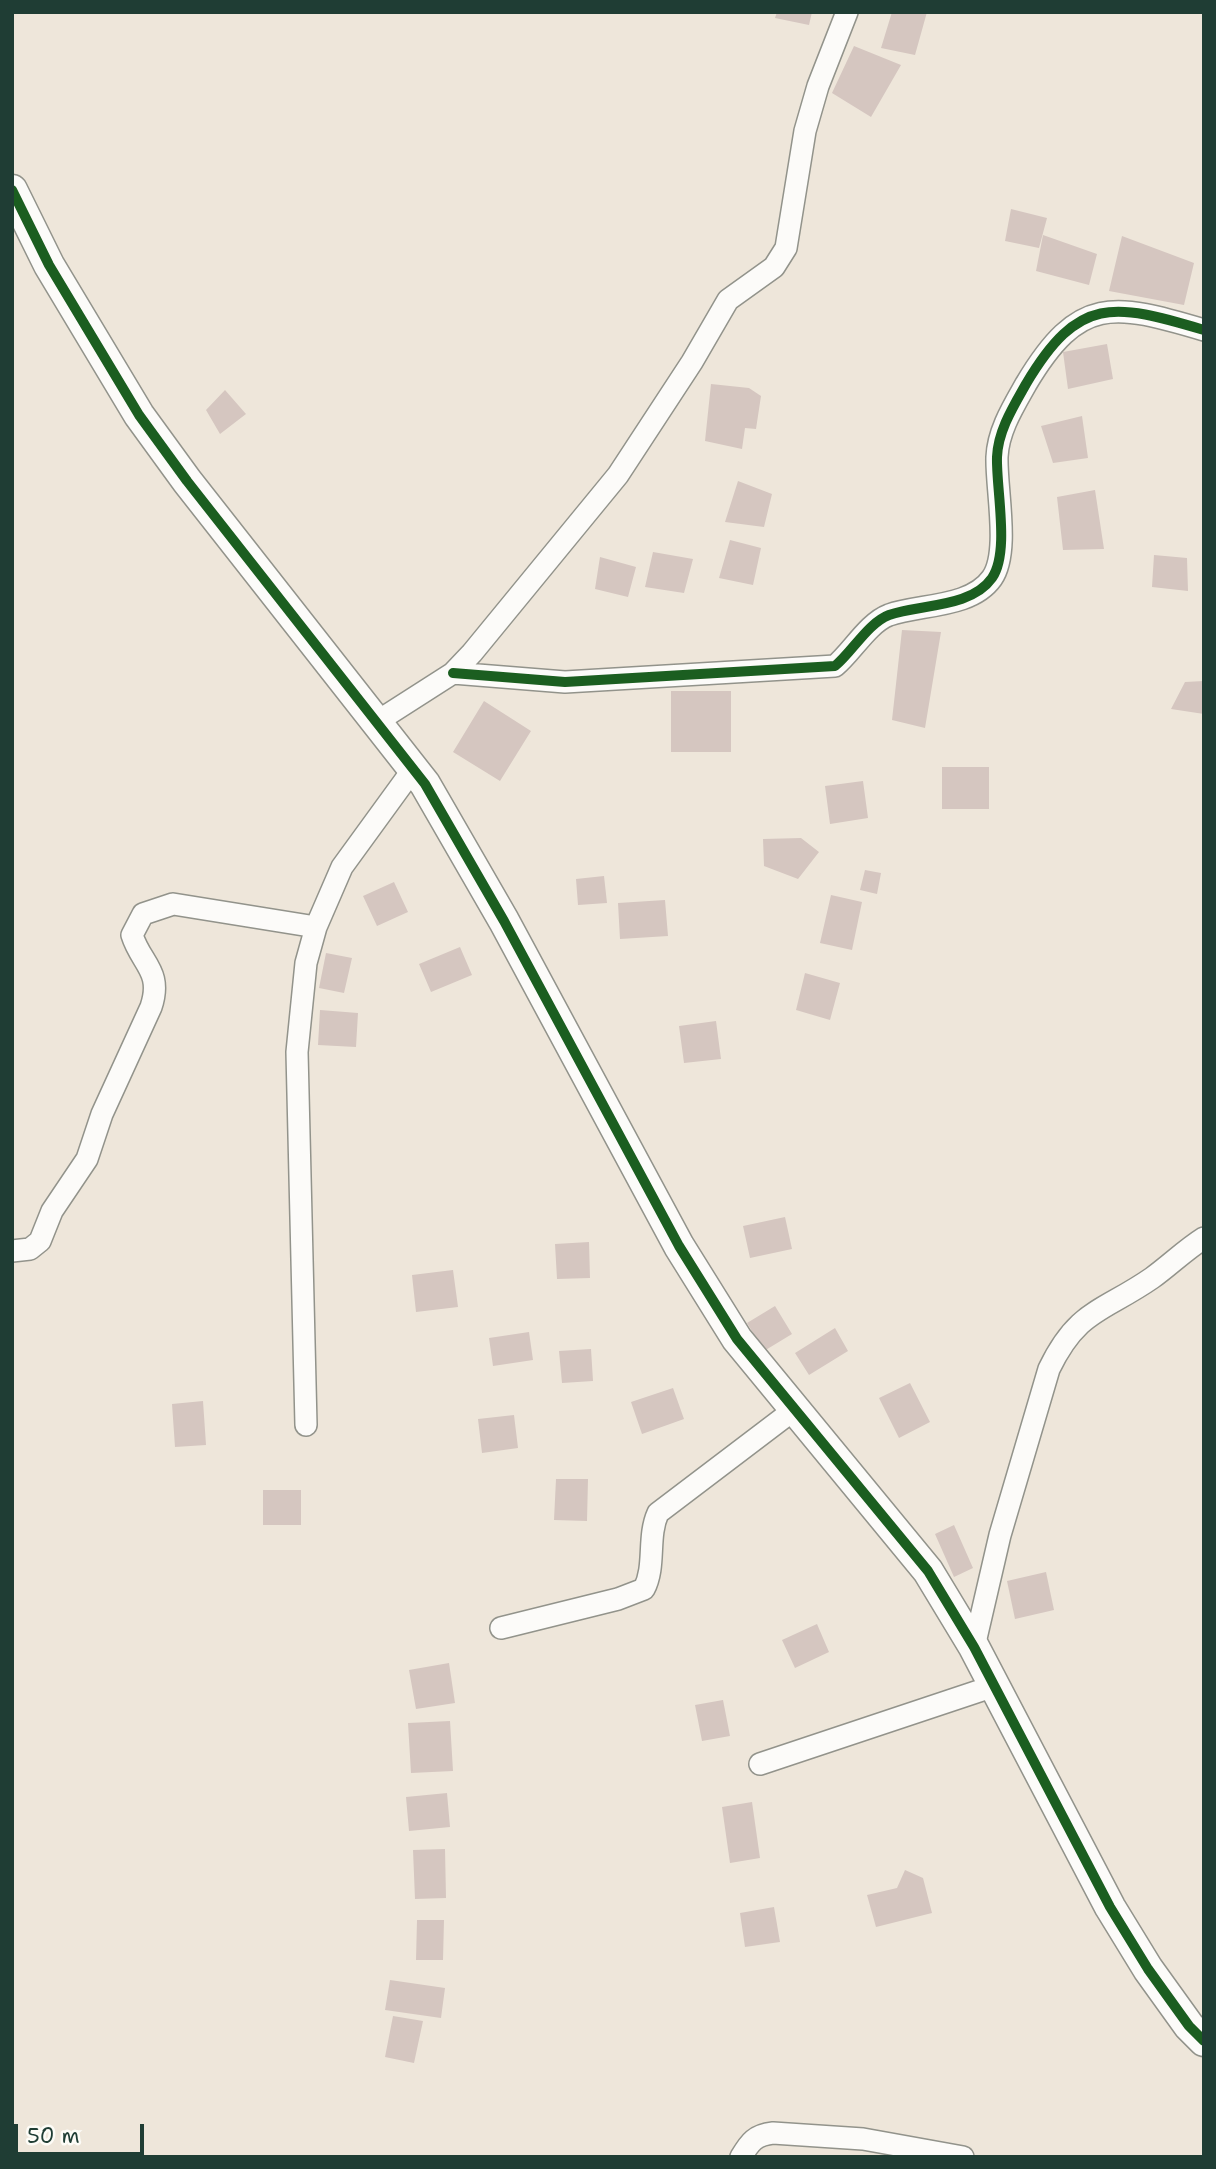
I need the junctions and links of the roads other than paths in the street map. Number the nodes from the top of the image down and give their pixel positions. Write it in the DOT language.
graph roads {
  1 [pos="847,12"];
  2 [pos="12,190"];
  3 [pos="1204,330"];
  4 [pos="453,673"];
  5 [pos="378,721"];
  6 [pos="414,768"];
  7 [pos="316,927"];
  8 [pos="1204,1238"];
  9 [pos="12,1251"];
  10 [pos="795,1409"];
  11 [pos="306,1424"];
  12 [pos="501,1628"];
  13 [pos="974,1647"];
  14 [pos="995,1686"];
  15 [pos="761,1764"];
  16 [pos="1204,2040"];
  17 [pos="949,2156"];
  18 [pos="741,2157"];
  1 -- 4 [label="street"];
  2 -- 5 [label="street"];
  3 -- 4 [label="street"];
  4 -- 5 [label="street"];
  5 -- 6 [label="street"];
  6 -- 7 [label="street"];
  6 -- 10 [label="street"];
  7 -- 9 [label="street"];
  7 -- 11 [label="street"];
  8 -- 13 [label="street"];
  10 -- 12 [label="street"];
  10 -- 13 [label="street"];
  13 -- 14 [label="street"];
  14 -- 15 [label="street"];
  14 -- 16 [label="street"];
  17 -- 18 [label="street"];
}
